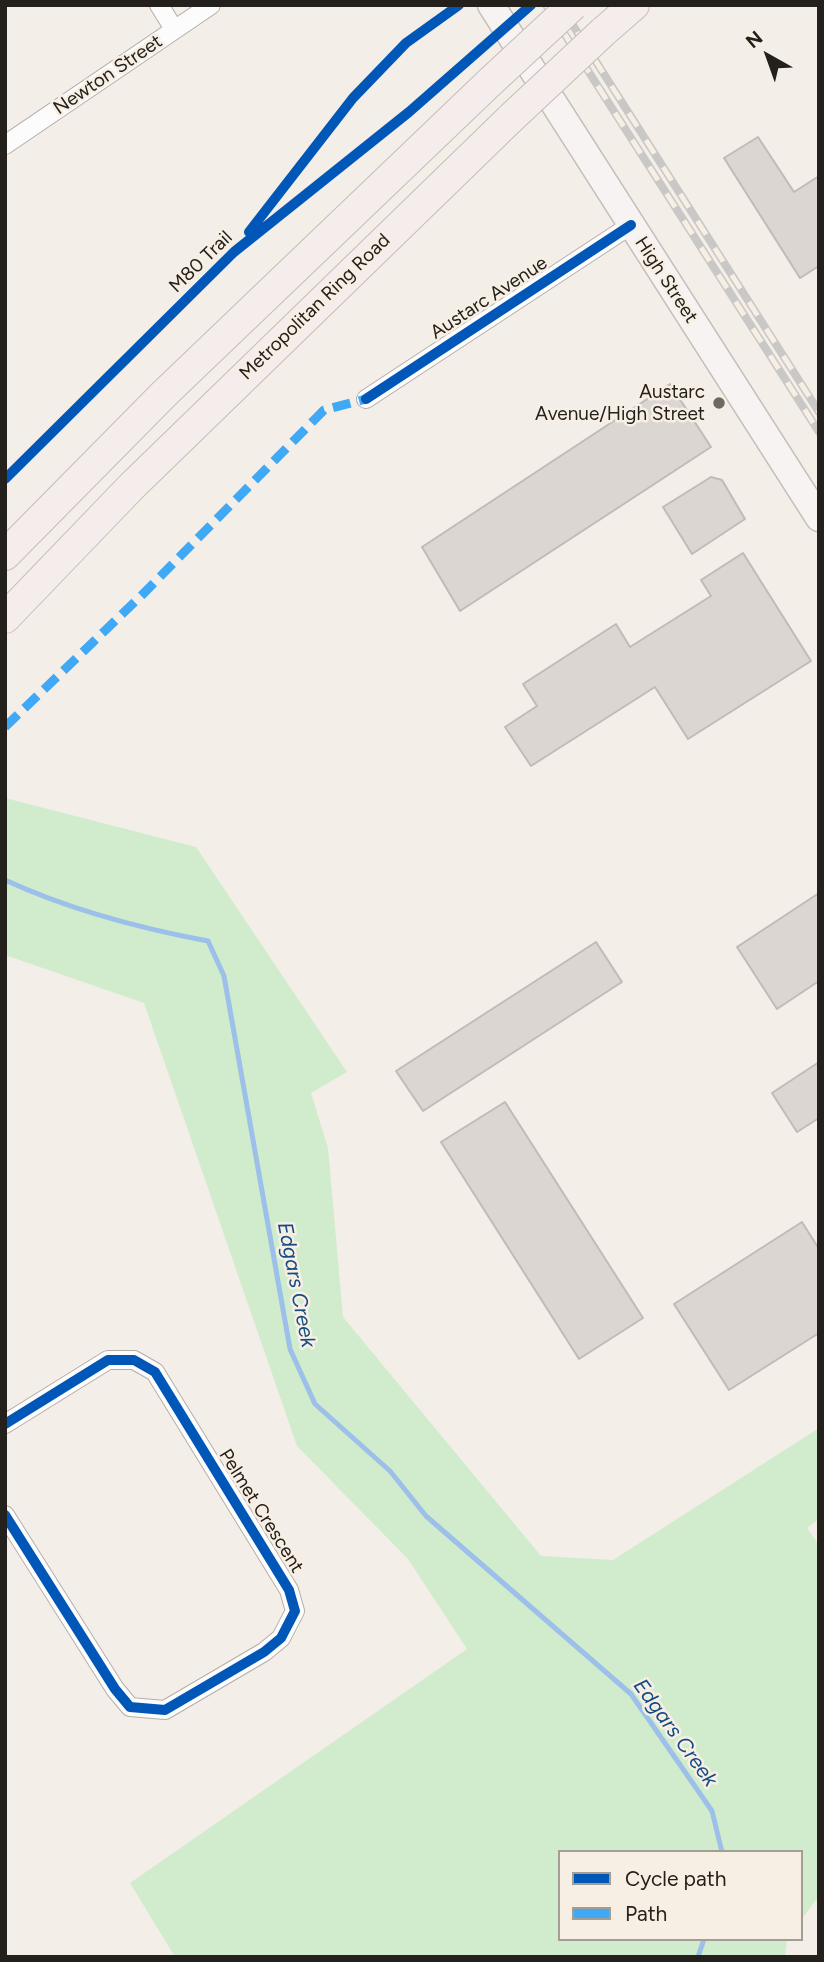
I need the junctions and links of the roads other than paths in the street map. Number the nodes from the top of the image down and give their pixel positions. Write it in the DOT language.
graph roads {
  1 [pos="159,5"];
  2 [pos="211,5"];
  3 [pos="491,5"];
  4 [pos="573,5"];
  5 [pos="634,5"];
  6 [pos="174,29"];
  7 [pos="5,145"];
  8 [pos="631,225"];
  9 [pos="366,399"];
  10 [pos="819,518"];
  11 [pos="5,555"];
  12 [pos="5,618"];
  13 [pos="5,1424"];
  14 [pos="5,1515"];
  1 -- 6 [label="street"];
  2 -- 6 [label="street, Newton Street"];
  3 -- 8 [label="main road, High Street"];
  4 -- 11 [label="highway, bridge"];
  5 -- 12 [label="highway, Metropolitan Ring Road, bridge"];
  6 -- 7 [label="street, Newton Street"];
  8 -- 9 [label="street, Austarc Avenue"];
  8 -- 10 [label="main road, High Street"];
  13 -- 14 [label="street, Pelmet Crescent"];
}
